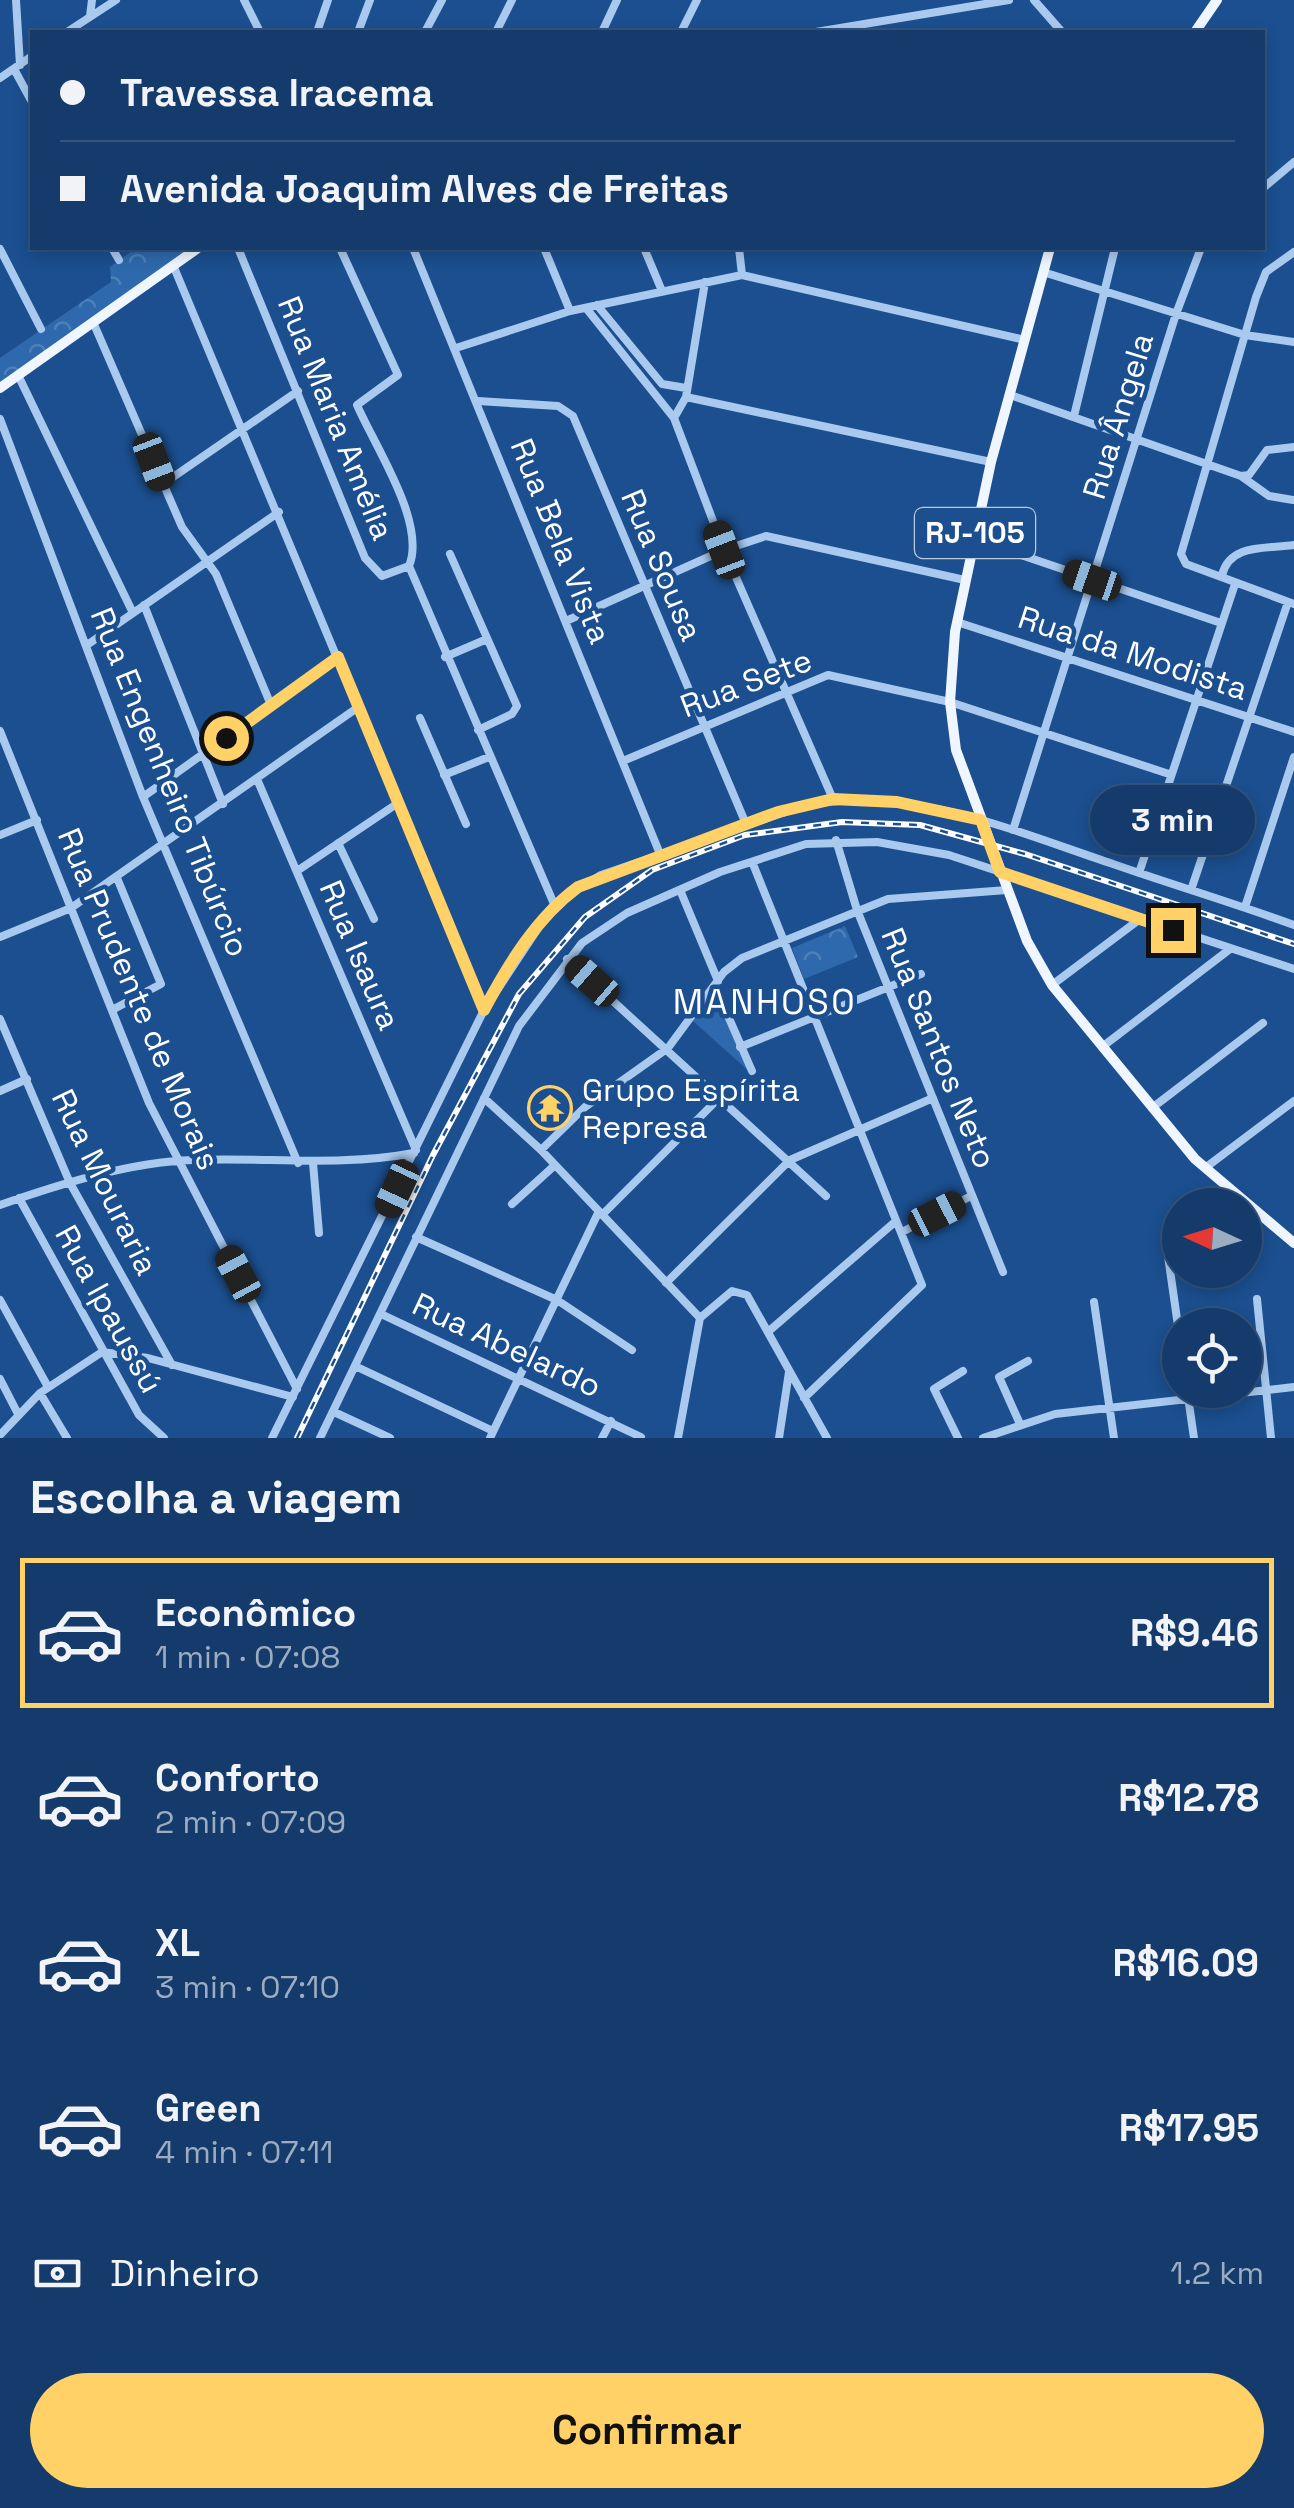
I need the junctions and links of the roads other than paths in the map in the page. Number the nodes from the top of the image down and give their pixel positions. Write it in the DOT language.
graph roads {
  1 [pos="16,0"];
  2 [pos="92,0"];
  3 [pos="116,0"];
  4 [pos="244,0"];
  5 [pos="328,0"];
  6 [pos="370,0"];
  7 [pos="442,0"];
  8 [pos="512,0"];
  9 [pos="617,0"];
  10 [pos="696,0"];
  11 [pos="959,0"];
  12 [pos="1009,0"];
  13 [pos="1034,0"];
  14 [pos="1217,0"];
  15 [pos="955,10"];
  16 [pos="87,19"];
  17 [pos="71,30"];
  18 [pos="89,30"];
  19 [pos="259,30"];
  20 [pos="318,30"];
  21 [pos="359,30"];
  22 [pos="426,30"];
  23 [pos="497,30"];
  24 [pos="603,30"];
  25 [pos="682,30"];
  26 [pos="838,30"];
  27 [pos="1060,30"];
  28 [pos="1196,30"];
  29 [pos="30,57"];
  30 [pos="17,67"];
  31 [pos="0,78"];
  32 [pos="30,97"];
  33 [pos="1294,162"];
  34 [pos="1265,186"];
  35 [pos="0,249"];
  36 [pos="113,250"];
  37 [pos="195,250"];
  38 [pos="239,250"];
  39 [pos="341,250"];
  40 [pos="414,250"];
  41 [pos="545,250"];
  42 [pos="645,250"];
  43 [pos="738,250"];
  44 [pos="1049,250"];
  45 [pos="1114,250"];
  46 [pos="1201,250"];
  47 [pos="1294,252"];
  48 [pos="119,260"];
  49 [pos="173,265"];
  50 [pos="1043,272"];
  51 [pos="742,276"];
  52 [pos="706,282"];
  53 [pos="662,291"];
  54 [pos="1104,291"];
  55 [pos="597,305"];
  56 [pos="586,308"];
  57 [pos="570,312"];
  58 [pos="1176,314"];
  59 [pos="93,322"];
  60 [pos="42,329"];
  61 [pos="1245,335"];
  62 [pos="1025,340"];
  63 [pos="1294,342"];
  64 [pos="456,348"];
  65 [pos="18,375"];
  66 [pos="0,388"];
  67 [pos="298,391"];
  68 [pos="686,392"];
  69 [pos="1010,396"];
  70 [pos="478,401"];
  71 [pos="1074,416"];
  72 [pos="674,418"];
  73 [pos="0,420"];
  74 [pos="245,428"];
  75 [pos="1137,438"];
  76 [pos="1294,447"];
  77 [pos="991,462"];
  78 [pos="1208,464"];
  79 [pos="1240,476"];
  80 [pos="163,484"];
  81 [pos="1293,500"];
  82 [pos="279,512"];
  83 [pos="974,539"];
  84 [pos="1294,545"];
  85 [pos="724,550"];
  86 [pos="450,554"];
  87 [pos="208,560"];
  88 [pos="408,566"];
  89 [pos="1222,575"];
  90 [pos="965,580"];
  91 [pos="1092,580"];
  92 [pos="1236,584"];
  93 [pos="642,586"];
  94 [pos="1291,603"];
  95 [pos="144,605"];
  96 [pos="133,613"];
  97 [pos="566,621"];
  98 [pos="957,622"];
  99 [pos="1221,623"];
  100 [pos="487,639"];
  101 [pos="88,644"];
  102 [pos="338,657"];
  103 [pos="445,657"];
  104 [pos="1068,658"];
  105 [pos="785,689"];
  106 [pos="1194,699"];
  107 [pos="950,702"];
  108 [pos="271,705"];
  109 [pos="357,708"];
  110 [pos="1249,717"];
  111 [pos="420,718"];
  112 [pos="704,725"];
  113 [pos="478,730"];
  114 [pos="0,731"];
  115 [pos="1044,732"];
  116 [pos="1294,732"];
  117 [pos="203,754"];
  118 [pos="489,757"];
  119 [pos="1294,757"];
  120 [pos="623,762"];
  121 [pos="1169,774"];
  122 [pos="444,776"];
  123 [pos="258,779"];
  124 [pos="143,797"];
  125 [pos="833,799"];
  126 [pos="398,803"];
  127 [pos="222,804"];
  128 [pos="37,820"];
  129 [pos="981,820"];
  130 [pos="466,824"];
  131 [pos="746,824"];
  132 [pos="1012,830"];
  133 [pos="0,834"];
  134 [pos="836,840"];
  135 [pos="338,843"];
  136 [pos="165,846"];
  137 [pos="660,854"];
  138 [pos="754,864"];
  139 [pos="297,871"];
  140 [pos="1000,872"];
  141 [pos="1139,873"];
  142 [pos="117,878"];
  143 [pos="680,890"];
  144 [pos="1007,890"];
  145 [pos="1192,890"];
  146 [pos="554,904"];
  147 [pos="1245,907"];
  148 [pos="71,908"];
  149 [pos="857,910"];
  150 [pos="374,919"];
  151 [pos="1140,919"];
  152 [pos="1294,925"];
  153 [pos="0,937"];
  154 [pos="782,942"];
  155 [pos="1230,949"];
  156 [pos="566,959"];
  157 [pos="1294,968"];
  158 [pos="921,974"];
  159 [pos="717,984"];
  160 [pos="1052,985"];
  161 [pos="887,986"];
  162 [pos="112,1010"];
  163 [pos="484,1010"];
  164 [pos="812,1016"];
  165 [pos="0,1019"];
  166 [pos="1262,1023"];
  167 [pos="1102,1046"];
  168 [pos="740,1047"];
  169 [pos="668,1048"];
  170 [pos="752,1071"];
  171 [pos="27,1079"];
  172 [pos="0,1092"];
  173 [pos="721,1096"];
  174 [pos="484,1098"];
  175 [pos="933,1098"];
  176 [pos="1294,1100"];
  177 [pos="1152,1108"];
  178 [pos="859,1128"];
  179 [pos="541,1150"];
  180 [pos="415,1151"];
  181 [pos="790,1160"];
  182 [pos="176,1161"];
  183 [pos="298,1162"];
  184 [pos="313,1163"];
  185 [pos="554,1166"];
  186 [pos="1204,1168"];
  187 [pos="70,1184"];
  188 [pos="0,1192"];
  189 [pos="826,1196"];
  190 [pos="971,1196"];
  191 [pos="19,1198"];
  192 [pos="2,1204"];
  193 [pos="512,1204"];
  194 [pos="601,1213"];
  195 [pos="896,1221"];
  196 [pos="902,1232"];
  197 [pos="319,1233"];
  198 [pos="416,1237"];
  199 [pos="1294,1243"];
  200 [pos="1003,1272"];
  201 [pos="666,1283"];
  202 [pos="1257,1299"];
  203 [pos="0,1300"];
  204 [pos="557,1300"];
  205 [pos="1094,1302"];
  206 [pos="381,1314"];
  207 [pos="700,1318"];
  208 [pos="769,1331"];
  209 [pos="632,1350"];
  210 [pos="102,1352"];
  211 [pos="1028,1360"];
  212 [pos="172,1365"];
  213 [pos="355,1366"];
  214 [pos="963,1371"];
  215 [pos="790,1372"];
  216 [pos="520,1378"];
  217 [pos="0,1380"];
  218 [pos="1294,1387"];
  219 [pos="44,1390"];
  220 [pos="1262,1390"];
  221 [pos="1265,1390"];
  222 [pos="295,1393"];
  223 [pos="804,1398"];
  224 [pos="1162,1399"];
  225 [pos="1110,1408"];
  226 [pos="1190,1408"];
  227 [pos="334,1412"];
  228 [pos="18,1414"];
  229 [pos="611,1421"];
  230 [pos="1020,1424"];
  231 [pos="0,1434"];
  232 [pos="492,1434"];
  233 [pos="641,1437"];
  234 [pos="68,1438"];
  235 [pos="164,1438"];
  236 [pos="272,1438"];
  237 [pos="320,1438"];
  238 [pos="390,1438"];
  239 [pos="602,1438"];
  240 [pos="678,1438"];
  241 [pos="779,1438"];
  242 [pos="827,1438"];
  243 [pos="958,1438"];
  244 [pos="983,1438"];
  245 [pos="1114,1438"];
  246 [pos="1194,1438"];
  247 [pos="1271,1438"];
  1 -- 30 [label="street"];
  2 -- 16 [label="street"];
  3 -- 16 [label="street"];
  4 -- 19 [label="street"];
  5 -- 20 [label="street"];
  6 -- 21 [label="street"];
  7 -- 22 [label="street"];
  8 -- 23 [label="street"];
  9 -- 24 [label="street"];
  10 -- 25 [label="street"];
  11 -- 15 [label="street"];
  12 -- 15 [label="street"];
  13 -- 27 [label="street"];
  14 -- 28 [label="main road"];
  15 -- 26 [label="street"];
  16 -- 17 [label="street"];
  16 -- 18 [label="street"];
  29 -- 30 [label="street"];
  30 -- 31 [label="street"];
  30 -- 32 [label="street"];
  33 -- 34 [label="street"];
  35 -- 60 [label="street"];
  36 -- 48 [label="street"];
  37 -- 49 [label="main road"];
  38 -- 67 [label="street, Rua Maria Amélia"];
  39 -- 88 [label="street"];
  40 -- 64 [label="street, Rua Bela Vista"];
  41 -- 57 [label="street"];
  42 -- 53 [label="street"];
  43 -- 51 [label="street"];
  44 -- 50 [label="main road, RJ-105"];
  45 -- 54 [label="street"];
  46 -- 58 [label="street, Rua Ângela"];
  47 -- 61 [label="street"];
  49 -- 59 [label="main road"];
  49 -- 74 [label="street"];
  50 -- 54 [label="street"];
  50 -- 62 [label="main road, RJ-105"];
  51 -- 52 [label="street"];
  51 -- 62 [label="street"];
  52 -- 53 [label="street"];
  52 -- 68 [label="street"];
  53 -- 55 [label="street"];
  54 -- 58 [label="street"];
  54 -- 71 [label="street"];
  55 -- 56 [label="street"];
  55 -- 68 [label="street"];
  56 -- 57 [label="street"];
  56 -- 72 [label="street"];
  57 -- 64 [label="street"];
  58 -- 61 [label="street"];
  58 -- 75 [label="street, Rua Ângela"];
  59 -- 65 [label="main road"];
  59 -- 80 [label="street"];
  61 -- 63 [label="street"];
  61 -- 78 [label="street"];
  62 -- 69 [label="main road, RJ-105"];
  64 -- 70 [label="street, Rua Bela Vista"];
  65 -- 66 [label="main road"];
  65 -- 96 [label="street"];
  67 -- 74 [label="street"];
  67 -- 88 [label="street, Rua Maria Amélia"];
  68 -- 72 [label="street"];
  68 -- 77 [label="street"];
  69 -- 71 [label="street"];
  69 -- 77 [label="main road, RJ-105"];
  70 -- 93 [label="street, Rua Sousa"];
  70 -- 97 [label="street, Rua Bela Vista"];
  71 -- 75 [label="street"];
  72 -- 85 [label="street"];
  73 -- 101 [label="street, Rua Engenheiro Tibúrcio"];
  74 -- 80 [label="street"];
  74 -- 82 [label="street"];
  75 -- 78 [label="street"];
  75 -- 91 [label="street, Rua Ângela"];
  76 -- 79 [label="street"];
  77 -- 83 [label="main road, RJ-105"];
  78 -- 79 [label="street"];
  78 -- 89 [label="street"];
  79 -- 81 [label="street"];
  80 -- 87 [label="street"];
  82 -- 87 [label="street"];
  82 -- 102 [label="street"];
  83 -- 90 [label="main road, RJ-105"];
  83 -- 91 [label="street"];
  84 -- 89 [label="street"];
  85 -- 90 [label="street"];
  85 -- 93 [label="street"];
  85 -- 105 [label="street"];
  86 -- 100 [label="street"];
  87 -- 95 [label="street"];
  87 -- 108 [label="street"];
  88 -- 103 [label="street"];
  89 -- 92 [label="street"];
  90 -- 98 [label="main road, RJ-105"];
  91 -- 99 [label="street"];
  91 -- 104 [label="street, Rua Ângela"];
  92 -- 94 [label="street"];
  92 -- 99 [label="street"];
  93 -- 97 [label="street"];
  93 -- 112 [label="street, Rua Sousa"];
  94 -- 110 [label="street"];
  95 -- 96 [label="street"];
  95 -- 117 [label="street"];
  96 -- 101 [label="street"];
  97 -- 120 [label="street, Rua Bela Vista"];
  98 -- 104 [label="street, Rua da Modista"];
  98 -- 107 [label="main road, RJ-105"];
  99 -- 106 [label="street"];
  100 -- 103 [label="street"];
  100 -- 113 [label="street"];
  101 -- 124 [label="street, Rua Engenheiro Tibúrcio"];
  102 -- 108 [label="street"];
  102 -- 109 [label="street"];
  103 -- 113 [label="street"];
  104 -- 106 [label="street, Rua da Modista"];
  104 -- 115 [label="street, Rua Ângela"];
  105 -- 107 [label="street, Rua Sete"];
  105 -- 112 [label="street, Rua Sete"];
  105 -- 125 [label="street"];
  106 -- 110 [label="street, Rua da Modista"];
  106 -- 121 [label="street"];
  107 -- 115 [label="street, Rua Sete"];
  107 -- 129 [label="main road, RJ-105"];
  108 -- 117 [label="street"];
  109 -- 123 [label="street"];
  109 -- 126 [label="street"];
  110 -- 116 [label="street, Rua da Modista"];
  110 -- 145 [label="street"];
  111 -- 122 [label="street"];
  112 -- 120 [label="street, Rua Sete"];
  112 -- 131 [label="street, Rua Sousa"];
  113 -- 118 [label="street"];
  114 -- 128 [label="street, Rua Prudente de Morais"];
  115 -- 121 [label="street, Rua Sete"];
  115 -- 132 [label="street, Rua Ângela"];
  117 -- 124 [label="street"];
  117 -- 127 [label="street"];
  118 -- 122 [label="street"];
  118 -- 146 [label="street"];
  119 -- 147 [label="street"];
  120 -- 137 [label="street, Rua Bela Vista"];
  121 -- 141 [label="street"];
  122 -- 130 [label="street"];
  123 -- 127 [label="street"];
  123 -- 139 [label="street, Rua Isaura"];
  124 -- 136 [label="street, Rua Engenheiro Tibúrcio"];
  125 -- 129 [label="street"];
  125 -- 131 [label="street"];
  126 -- 135 [label="street"];
  126 -- 163 [label="street"];
  127 -- 136 [label="street"];
  128 -- 133 [label="street"];
  128 -- 148 [label="street, Rua Prudente de Morais"];
  129 -- 132 [label="street"];
  129 -- 140 [label="main road, RJ-105"];
  131 -- 137 [label="street"];
  132 -- 141 [label="street"];
  134 -- 138 [label="street"];
  134 -- 140 [label="street"];
  134 -- 149 [label="street, Rua Santos Neto"];
  135 -- 139 [label="street"];
  135 -- 150 [label="street"];
  136 -- 142 [label="street"];
  136 -- 183 [label="street, Rua Engenheiro Tibúrcio"];
  137 -- 146 [label="street"];
  138 -- 143 [label="street"];
  138 -- 154 [label="street"];
  139 -- 180 [label="street, Rua Isaura"];
  140 -- 144 [label="main road, RJ-105"];
  140 -- 151 [label="street"];
  141 -- 145 [label="street"];
  142 -- 148 [label="street"];
  142 -- 162 [label="street"];
  143 -- 156 [label="street"];
  143 -- 159 [label="street"];
  144 -- 149 [label="street"];
  144 -- 160 [label="main road, RJ-105"];
  145 -- 147 [label="street"];
  146 -- 163 [label="street"];
  147 -- 152 [label="street"];
  148 -- 153 [label="street"];
  148 -- 162 [label="street, Rua Prudente de Morais"];
  149 -- 154 [label="street"];
  149 -- 161 [label="street, Rua Santos Neto"];
  151 -- 155 [label="street"];
  151 -- 160 [label="street"];
  154 -- 159 [label="street"];
  154 -- 164 [label="street"];
  155 -- 157 [label="street"];
  155 -- 167 [label="street"];
  156 -- 169 [label="street"];
  156 -- 174 [label="street"];
  158 -- 161 [label="street"];
  159 -- 168 [label="street"];
  159 -- 169 [label="street"];
  160 -- 167 [label="main road, RJ-105"];
  161 -- 164 [label="street"];
  161 -- 175 [label="street, Rua Santos Neto"];
  162 -- 182 [label="street, Rua Prudente de Morais"];
  163 -- 180 [label="street"];
  164 -- 168 [label="street"];
  164 -- 178 [label="street"];
  165 -- 171 [label="street, Rua Mouraria"];
  166 -- 177 [label="street"];
  167 -- 177 [label="main road, RJ-105"];
  168 -- 170 [label="street"];
  169 -- 173 [label="street"];
  169 -- 179 [label="street"];
  171 -- 172 [label="street"];
  171 -- 187 [label="street, Rua Mouraria"];
  173 -- 181 [label="street"];
  173 -- 194 [label="street"];
  174 -- 179 [label="street"];
  174 -- 198 [label="street"];
  175 -- 178 [label="street"];
  175 -- 190 [label="street, Rua Santos Neto"];
  176 -- 186 [label="street"];
  177 -- 186 [label="main road, RJ-105"];
  178 -- 181 [label="street"];
  178 -- 195 [label="street"];
  179 -- 185 [label="street"];
  180 -- 184 [label="street"];
  180 -- 222 [label="street"];
  181 -- 189 [label="street"];
  181 -- 201 [label="street"];
  182 -- 183 [label="street"];
  182 -- 187 [label="street"];
  182 -- 222 [label="street, Rua Prudente de Morais"];
  183 -- 184 [label="street"];
  184 -- 197 [label="street"];
  185 -- 193 [label="street"];
  185 -- 194 [label="street"];
  186 -- 199 [label="main road, RJ-105"];
  187 -- 191 [label="street"];
  187 -- 212 [label="street, Rua Mouraria"];
  188 -- 192 [label="street"];
  190 -- 196 [label="street"];
  190 -- 200 [label="street, Rua Santos Neto"];
  191 -- 192 [label="street"];
  191 -- 210 [label="street, Rua Ipaussú"];
  194 -- 201 [label="street"];
  194 -- 204 [label="street"];
  195 -- 196 [label="street"];
  195 -- 208 [label="street"];
  196 -- 223 [label="street"];
  198 -- 204 [label="street"];
  198 -- 206 [label="street"];
  201 -- 207 [label="street"];
  202 -- 221 [label="street"];
  203 -- 219 [label="street"];
  204 -- 209 [label="street"];
  204 -- 216 [label="street"];
  205 -- 225 [label="street"];
  206 -- 213 [label="street"];
  206 -- 216 [label="street, Rua Abelardo"];
  207 -- 208 [label="street"];
  207 -- 240 [label="street"];
  208 -- 215 [label="street"];
  210 -- 212 [label="street"];
  210 -- 219 [label="street"];
  210 -- 235 [label="street, Rua Ipaussú"];
  211 -- 230 [label="street"];
  212 -- 222 [label="street"];
  213 -- 227 [label="street"];
  213 -- 232 [label="street"];
  214 -- 243 [label="street"];
  215 -- 223 [label="street"];
  215 -- 241 [label="street"];
  216 -- 229 [label="street, Rua Abelardo"];
  216 -- 232 [label="street"];
  217 -- 228 [label="street"];
  218 -- 221 [label="street"];
  219 -- 228 [label="street"];
  219 -- 234 [label="street"];
  220 -- 221 [label="street"];
  221 -- 247 [label="street"];
  222 -- 236 [label="street"];
  223 -- 242 [label="street"];
  224 -- 225 [label="street"];
  225 -- 230 [label="street"];
  225 -- 245 [label="street"];
  226 -- 246 [label="street"];
  227 -- 237 [label="street"];
  227 -- 238 [label="street"];
  228 -- 231 [label="street"];
  229 -- 233 [label="street, Rua Abelardo"];
  229 -- 239 [label="street, Rua Abelardo"];
  230 -- 244 [label="street"];
}
